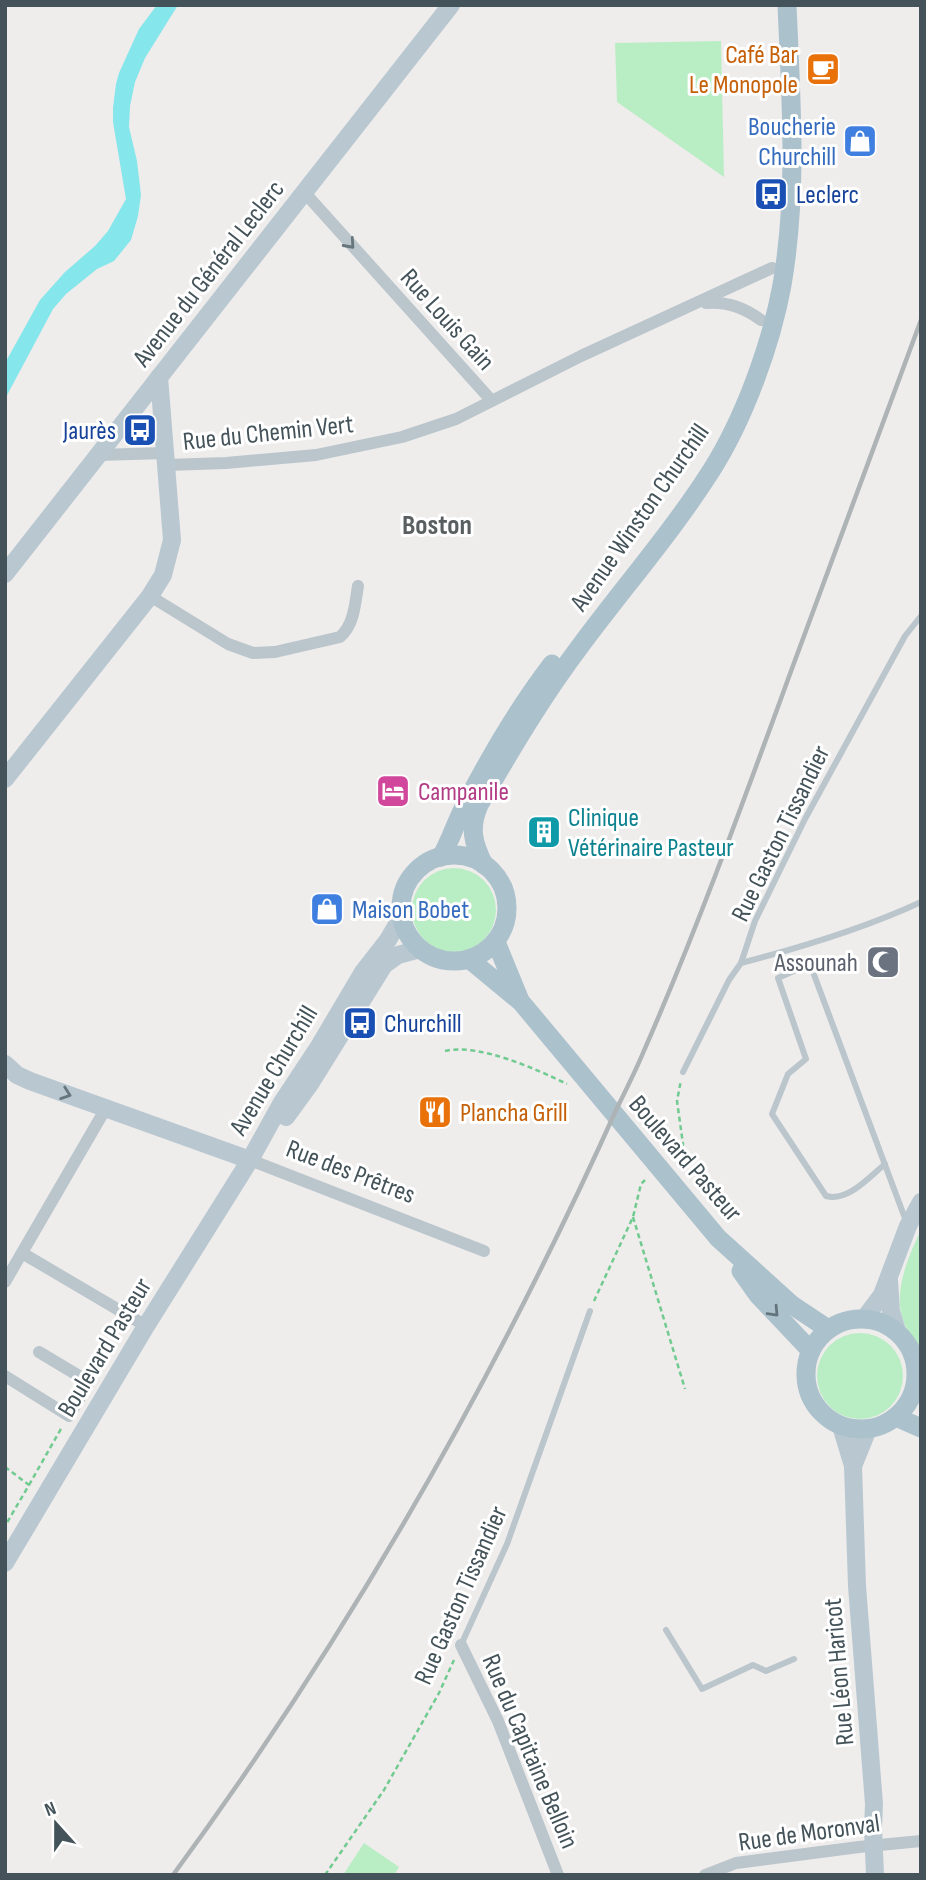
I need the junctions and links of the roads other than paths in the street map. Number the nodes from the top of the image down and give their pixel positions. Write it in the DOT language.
graph roads {
  1 [pos="451,5"];
  2 [pos="776,5"];
  3 [pos="787,5"];
  4 [pos="305,193"];
  5 [pos="772,268"];
  6 [pos="696,305"];
  7 [pos="761,320"];
  8 [pos="159,377"];
  9 [pos="491,400"];
  10 [pos="98,455"];
  11 [pos="166,459"];
  12 [pos="5,573"];
  13 [pos="358,586"];
  14 [pos="150,596"];
  15 [pos="921,616"];
  16 [pos="5,779"];
  17 [pos="441,857"];
  18 [pos="484,864"];
  19 [pos="921,902"];
  20 [pos="402,916"];
  21 [pos="496,942"];
  22 [pos="420,949"];
  23 [pos="469,959"];
  24 [pos="741,963"];
  25 [pos="521,1002"];
  26 [pos="5,1064"];
  27 [pos="683,1072"];
  28 [pos="106,1108"];
  29 [pos="250,1160"];
  30 [pos="885,1164"];
  31 [pos="921,1202"];
  32 [pos="908,1226"];
  33 [pos="719,1238"];
  34 [pos="484,1251"];
  35 [pos="22,1253"];
  36 [pos="889,1277"];
  37 [pos="5,1282"];
  38 [pos="590,1311"];
  39 [pos="864,1319"];
  40 [pos="146,1326"];
  41 [pos="828,1329"];
  42 [pos="897,1331"];
  43 [pos="39,1352"];
  44 [pos="810,1352"];
  45 [pos="5,1376"];
  46 [pos="917,1394"];
  47 [pos="897,1417"];
  48 [pos="841,1426"];
  49 [pos="921,1428"];
  50 [pos="867,1429"];
  51 [pos="853,1466"];
  52 [pos="5,1563"];
  53 [pos="666,1630"];
  54 [pos="461,1645"];
  55 [pos="794,1659"];
  56 [pos="921,1841"];
  57 [pos="875,1845"];
  58 [pos="558,1875"];
  59 [pos="705,1875"];
  60 [pos="875,1875"];
  1 -- 4 [label="main road, Avenue du Général Leclerc"];
  2 -- 5 [label="main road, Avenue Winston Churchill"];
  3 -- 18 [label="main road, Avenue Winston Churchill"];
  4 -- 8 [label="main road, Avenue du Général Leclerc"];
  4 -- 9 [label="street, Rue Louis Gain, one-way"];
  5 -- 6 [label="street, Rue Louis Gain"];
  5 -- 7 [label="main road, Avenue Winston Churchill"];
  6 -- 7 [label="street, Rue Louis Gain"];
  6 -- 9 [label="street, Rue Louis Gain"];
  7 -- 17 [label="main road, Avenue Winston Churchill"];
  8 -- 10 [label="main road, Avenue du Général Leclerc"];
  8 -- 11 [label="main road"];
  9 -- 11 [label="street, Rue du Chemin Vert"];
  10 -- 11 [label="street, Rue du Chemin Vert"];
  10 -- 12 [label="main road, Avenue du Général Leclerc"];
  11 -- 14 [label="main road"];
  13 -- 14 [label="street"];
  14 -- 16 [label="main road"];
  15 -- 24 [label="lane, Rue Gaston Tissandier"];
  17 -- 18 [label="main road"];
  17 -- 20 [label="main road"];
  18 -- 21 [label="main road"];
  19 -- 24 [label="lane"];
  20 -- 22 [label="main road"];
  20 -- 29 [label="main road, Avenue Churchill"];
  21 -- 23 [label="main road"];
  21 -- 25 [label="main road"];
  22 -- 23 [label="main road"];
  22 -- 29 [label="main road, Avenue Churchill"];
  23 -- 25 [label="main road"];
  24 -- 27 [label="lane, Rue Gaston Tissandier"];
  25 -- 33 [label="main road, Boulevard Pasteur"];
  26 -- 28 [label="main road, Rue des Prêtres, one-way"];
  28 -- 29 [label="main road, Rue des Prêtres"];
  28 -- 35 [label="street"];
  29 -- 34 [label="street, Rue des Prêtres"];
  29 -- 40 [label="main road, Boulevard Pasteur"];
  30 -- 30 [label="lane"];
  30 -- 32 [label="lane"];
  31 -- 32 [label="main road"];
  32 -- 36 [label="main road"];
  33 -- 41 [label="main road, Boulevard Pasteur"];
  33 -- 44 [label="main road, one-way"];
  35 -- 37 [label="street"];
  35 -- 40 [label="street"];
  36 -- 39 [label="main road"];
  36 -- 42 [label="main road"];
  38 -- 54 [label="lane, Rue Gaston Tissandier"];
  39 -- 41 [label="main road"];
  39 -- 42 [label="main road"];
  40 -- 52 [label="main road, Boulevard Pasteur"];
  41 -- 44 [label="main road"];
  42 -- 46 [label="main road"];
  43 -- 45 [label="street"];
  44 -- 48 [label="main road"];
  46 -- 47 [label="main road"];
  47 -- 49 [label="main road"];
  47 -- 50 [label="main road"];
  48 -- 50 [label="main road"];
  48 -- 51 [label="main road, Rue Léon Haricot"];
  50 -- 51 [label="main road, Rue Léon Haricot"];
  51 -- 57 [label="main road, Rue Léon Haricot"];
  53 -- 55 [label="lane"];
  54 -- 58 [label="street, Rue du Capitaine Belloin"];
  56 -- 57 [label="street, Rue de Moronval"];
  57 -- 59 [label="street, Rue de Moronval"];
  57 -- 60 [label="main road, Rue Léon Haricot"];
}
